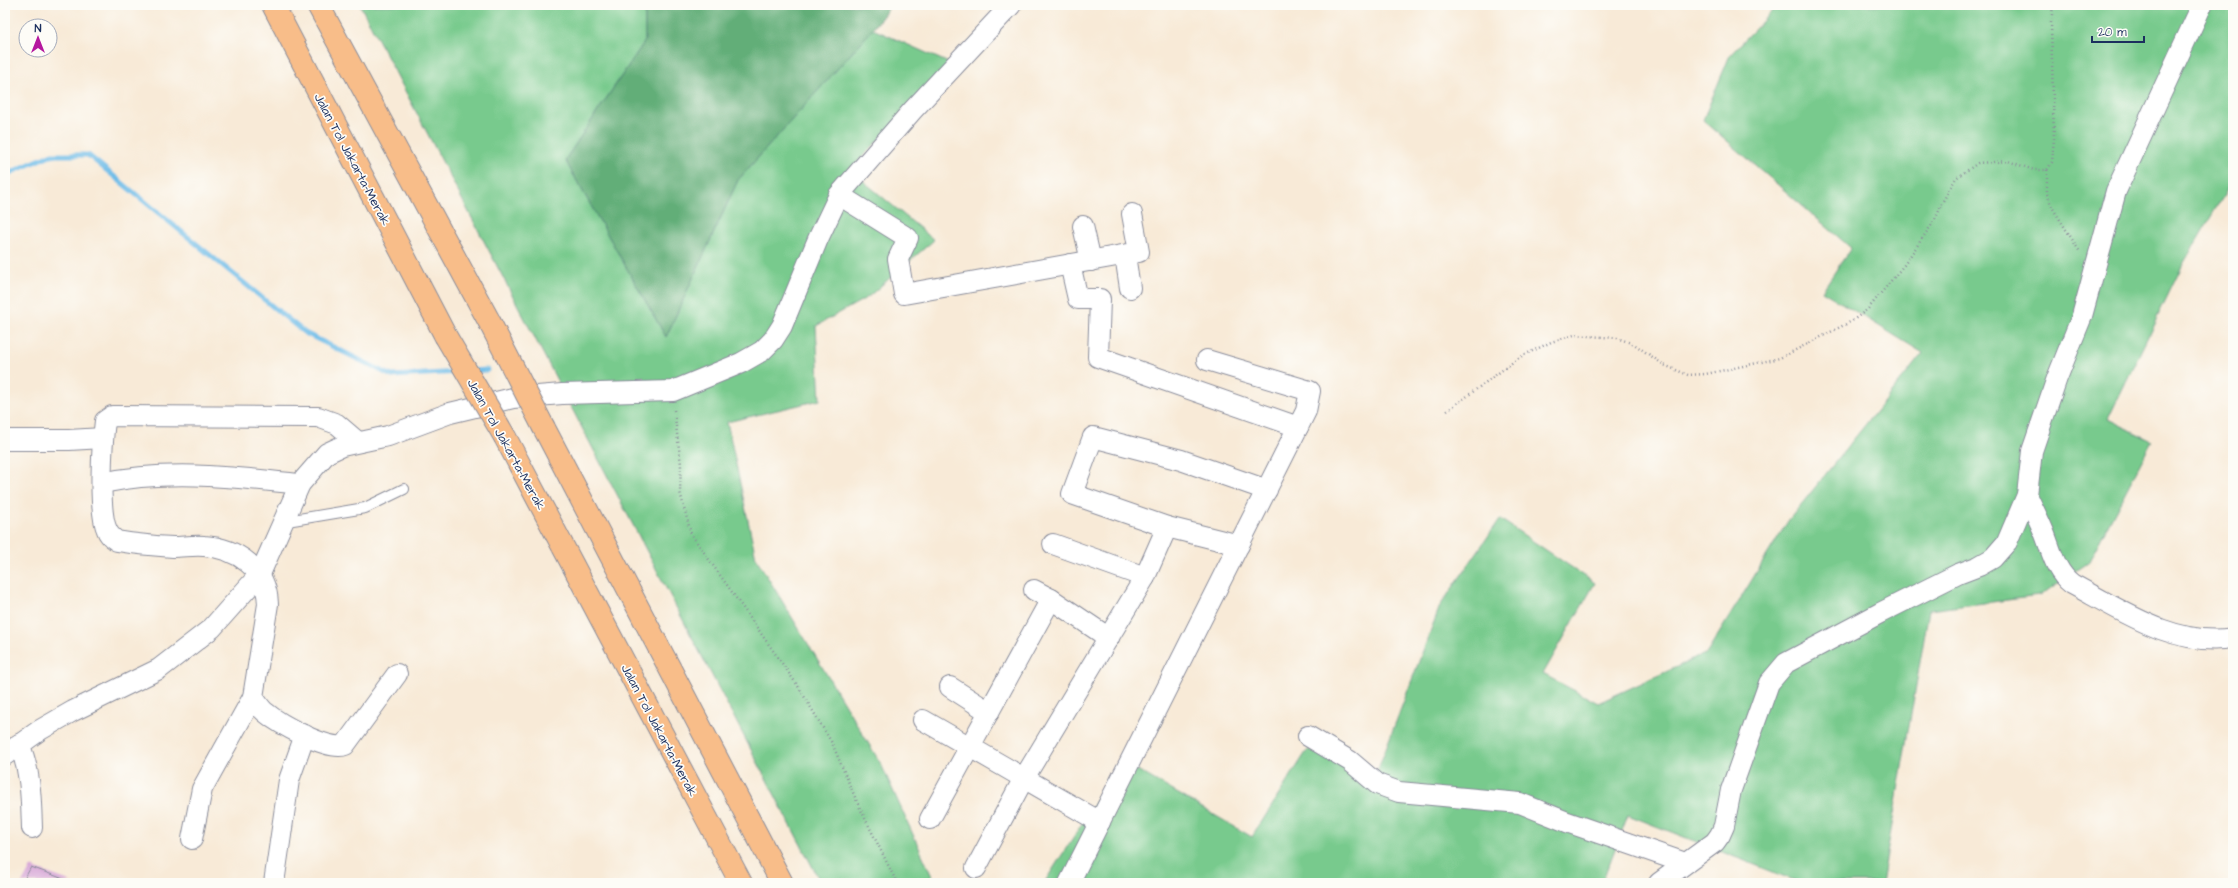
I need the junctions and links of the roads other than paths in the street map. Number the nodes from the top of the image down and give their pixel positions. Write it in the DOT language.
graph roads {
  1 [pos="273,5"];
  2 [pos="318,5"];
  3 [pos="1011,5"];
  4 [pos="2202,5"];
  5 [pos="840,195"];
  6 [pos="1132,214"];
  7 [pos="1083,226"];
  8 [pos="1125,255"];
  9 [pos="1091,261"];
  10 [pos="1070,264"];
  11 [pos="1130,288"];
  12 [pos="1207,360"];
  13 [pos="1298,427"];
  14 [pos="103,438"];
  15 [pos="5,440"];
  16 [pos="358,442"];
  17 [pos="102,482"];
  18 [pos="300,484"];
  19 [pos="404,489"];
  20 [pos="1267,490"];
  21 [pos="2027,495"];
  22 [pos="281,522"];
  23 [pos="1167,527"];
  24 [pos="1053,544"];
  25 [pos="1239,545"];
  26 [pos="260,574"];
  27 [pos="1145,577"];
  28 [pos="1109,638"];
  29 [pos="2233,638"];
  30 [pos="397,674"];
  31 [pos="950,687"];
  32 [pos="253,697"];
  33 [pos="989,712"];
  34 [pos="923,720"];
  35 [pos="305,735"];
  36 [pos="1308,736"];
  37 [pos="970,747"];
  38 [pos="12,750"];
  39 [pos="1024,778"];
  40 [pos="930,819"];
  41 [pos="1100,822"];
  42 [pos="32,828"];
  43 [pos="192,838"];
  44 [pos="1685,863"];
  45 [pos="976,868"];
  46 [pos="274,883"];
  47 [pos="741,883"];
  48 [pos="782,883"];
  49 [pos="1069,883"];
  50 [pos="1659,883"];
  1 -- 47 [label="highway, Jalan Tol Jakarta–Merak, bridge"];
  2 -- 48 [label="highway, bridge"];
  3 -- 5 [label="street"];
  4 -- 21 [label="street"];
  5 -- 10 [label="street"];
  5 -- 16 [label="street"];
  6 -- 8 [label="street"];
  7 -- 9 [label="street"];
  8 -- 9 [label="street"];
  8 -- 11 [label="street"];
  9 -- 10 [label="street"];
  10 -- 13 [label="street"];
  12 -- 13 [label="street"];
  13 -- 20 [label="street"];
  14 -- 15 [label="street"];
  14 -- 16 [label="street"];
  14 -- 17 [label="street"];
  16 -- 18 [label="street"];
  17 -- 18 [label="street"];
  17 -- 26 [label="street"];
  18 -- 22 [label="street"];
  19 -- 22 [label="lane"];
  20 -- 23 [label="street"];
  20 -- 25 [label="street"];
  21 -- 29 [label="street"];
  21 -- 44 [label="street"];
  22 -- 26 [label="street"];
  23 -- 25 [label="street"];
  23 -- 27 [label="street"];
  24 -- 27 [label="street"];
  25 -- 41 [label="street"];
  26 -- 32 [label="street"];
  26 -- 38 [label="street"];
  27 -- 28 [label="street"];
  28 -- 33 [label="street"];
  28 -- 39 [label="street"];
  30 -- 35 [label="street"];
  31 -- 33 [label="street"];
  32 -- 35 [label="street"];
  32 -- 43 [label="street"];
  33 -- 37 [label="street"];
  34 -- 37 [label="street"];
  35 -- 46 [label="street"];
  36 -- 44 [label="street"];
  37 -- 39 [label="street"];
  37 -- 40 [label="street"];
  38 -- 42 [label="street"];
  39 -- 41 [label="street"];
  39 -- 45 [label="street"];
  41 -- 49 [label="street"];
  44 -- 50 [label="street"];
}
